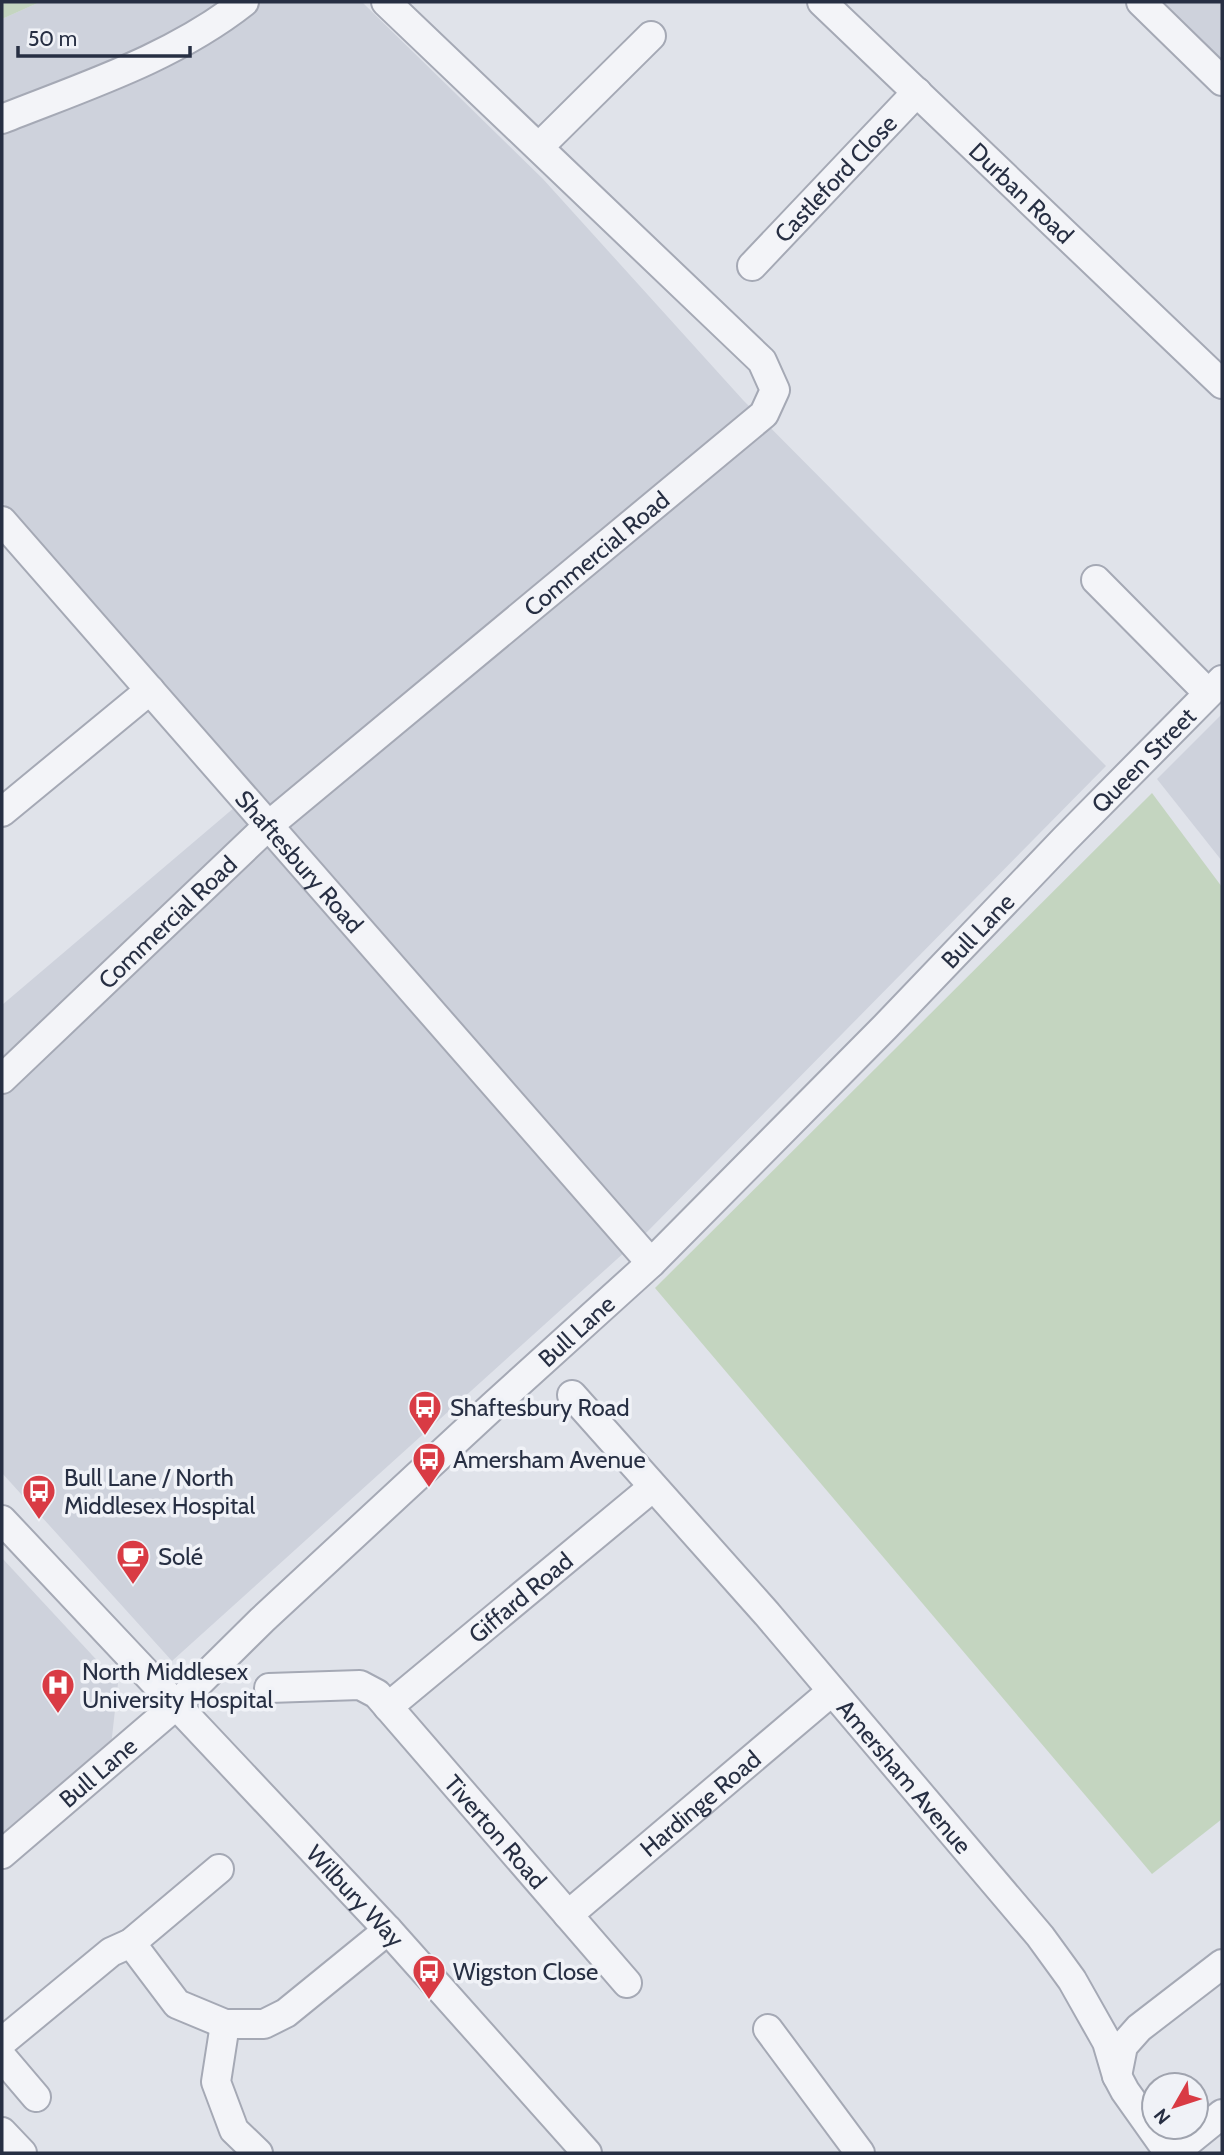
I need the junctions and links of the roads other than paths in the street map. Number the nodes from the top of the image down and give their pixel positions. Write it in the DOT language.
graph roads {
  1 [pos="244,2"];
  2 [pos="386,2"];
  3 [pos="822,2"];
  4 [pos="1141,2"];
  5 [pos="651,36"];
  6 [pos="1222,80"];
  7 [pos="917,92"];
  8 [pos="2,118"];
  9 [pos="539,147"];
  10 [pos="752,266"];
  11 [pos="1222,384"];
  12 [pos="6,535"];
  13 [pos="1096,580"];
  14 [pos="1215,686"];
  15 [pos="150,690"];
  16 [pos="2,812"];
  17 [pos="269,825"];
  18 [pos="1065,839"];
  19 [pos="2,1079"];
  20 [pos="651,1263"];
  21 [pos="572,1395"];
  22 [pos="653,1487"];
  23 [pos="2,1520"];
  24 [pos="428,1676"];
  25 [pos="360,1685"];
  26 [pos="269,1688"];
  27 [pos="831,1692"];
  28 [pos="175,1706"];
  29 [pos="388,1707"];
  30 [pos="2,1854"];
  31 [pos="219,1869"];
  32 [pos="568,1915"];
  33 [pos="388,1930"];
  34 [pos="131,1943"];
  35 [pos="1222,1964"];
  36 [pos="627,1983"];
  37 [pos="1086,2008"];
  38 [pos="225,2024"];
  39 [pos="1139,2028"];
  40 [pos="768,2029"];
  41 [pos="2,2042"];
  42 [pos="2,2057"];
  43 [pos="1117,2076"];
  44 [pos="36,2097"];
  45 [pos="1222,2114"];
  46 [pos="2,2132"];
  47 [pos="22,2153"];
  48 [pos="258,2153"];
  49 [pos="587,2153"];
  50 [pos="860,2153"];
  51 [pos="1169,2153"];
  52 [pos="1174,2153"];
  1 -- 8 [label="street"];
  2 -- 9 [label="street, Commercial Road"];
  3 -- 7 [label="street, Durban Road"];
  4 -- 6 [label="street"];
  5 -- 9 [label="street"];
  7 -- 10 [label="street, Castleford Close"];
  7 -- 11 [label="street, Durban Road"];
  9 -- 17 [label="street, Commercial Road"];
  12 -- 15 [label="street, Shaftesbury Road"];
  13 -- 14 [label="street"];
  14 -- 18 [label="street, Queen Street"];
  15 -- 16 [label="street"];
  15 -- 17 [label="street, Shaftesbury Road"];
  17 -- 19 [label="street, Commercial Road"];
  17 -- 20 [label="street, Shaftesbury Road"];
  18 -- 20 [label="street, Bull Lane"];
  20 -- 28 [label="street, Bull Lane"];
  21 -- 22 [label="street, Amersham Avenue"];
  22 -- 24 [label="street, Giffard Road"];
  22 -- 27 [label="street, Amersham Avenue"];
  23 -- 28 [label="street, Wilbury Way"];
  24 -- 25 [label="street"];
  24 -- 29 [label="street, Giffard Road"];
  25 -- 26 [label="street"];
  25 -- 29 [label="street, Tiverton Road"];
  27 -- 32 [label="street, Hardinge Road"];
  27 -- 37 [label="street, Amersham Avenue"];
  28 -- 30 [label="street, Bull Lane"];
  28 -- 33 [label="street, Wilbury Way"];
  29 -- 32 [label="street, Tiverton Road"];
  31 -- 34 [label="street"];
  32 -- 36 [label="street, Tiverton Road"];
  33 -- 38 [label="street"];
  33 -- 49 [label="street, Wilbury Way"];
  34 -- 38 [label="street"];
  34 -- 41 [label="street"];
  35 -- 39 [label="street"];
  37 -- 39 [label="street"];
  37 -- 43 [label="street, Amersham Avenue"];
  38 -- 48 [label="street"];
  39 -- 43 [label="street"];
  40 -- 50 [label="street"];
  42 -- 44 [label="street"];
  43 -- 51 [label="street, Amersham Avenue"];
  45 -- 52 [label="street"];
  46 -- 47 [label="street"];
}
